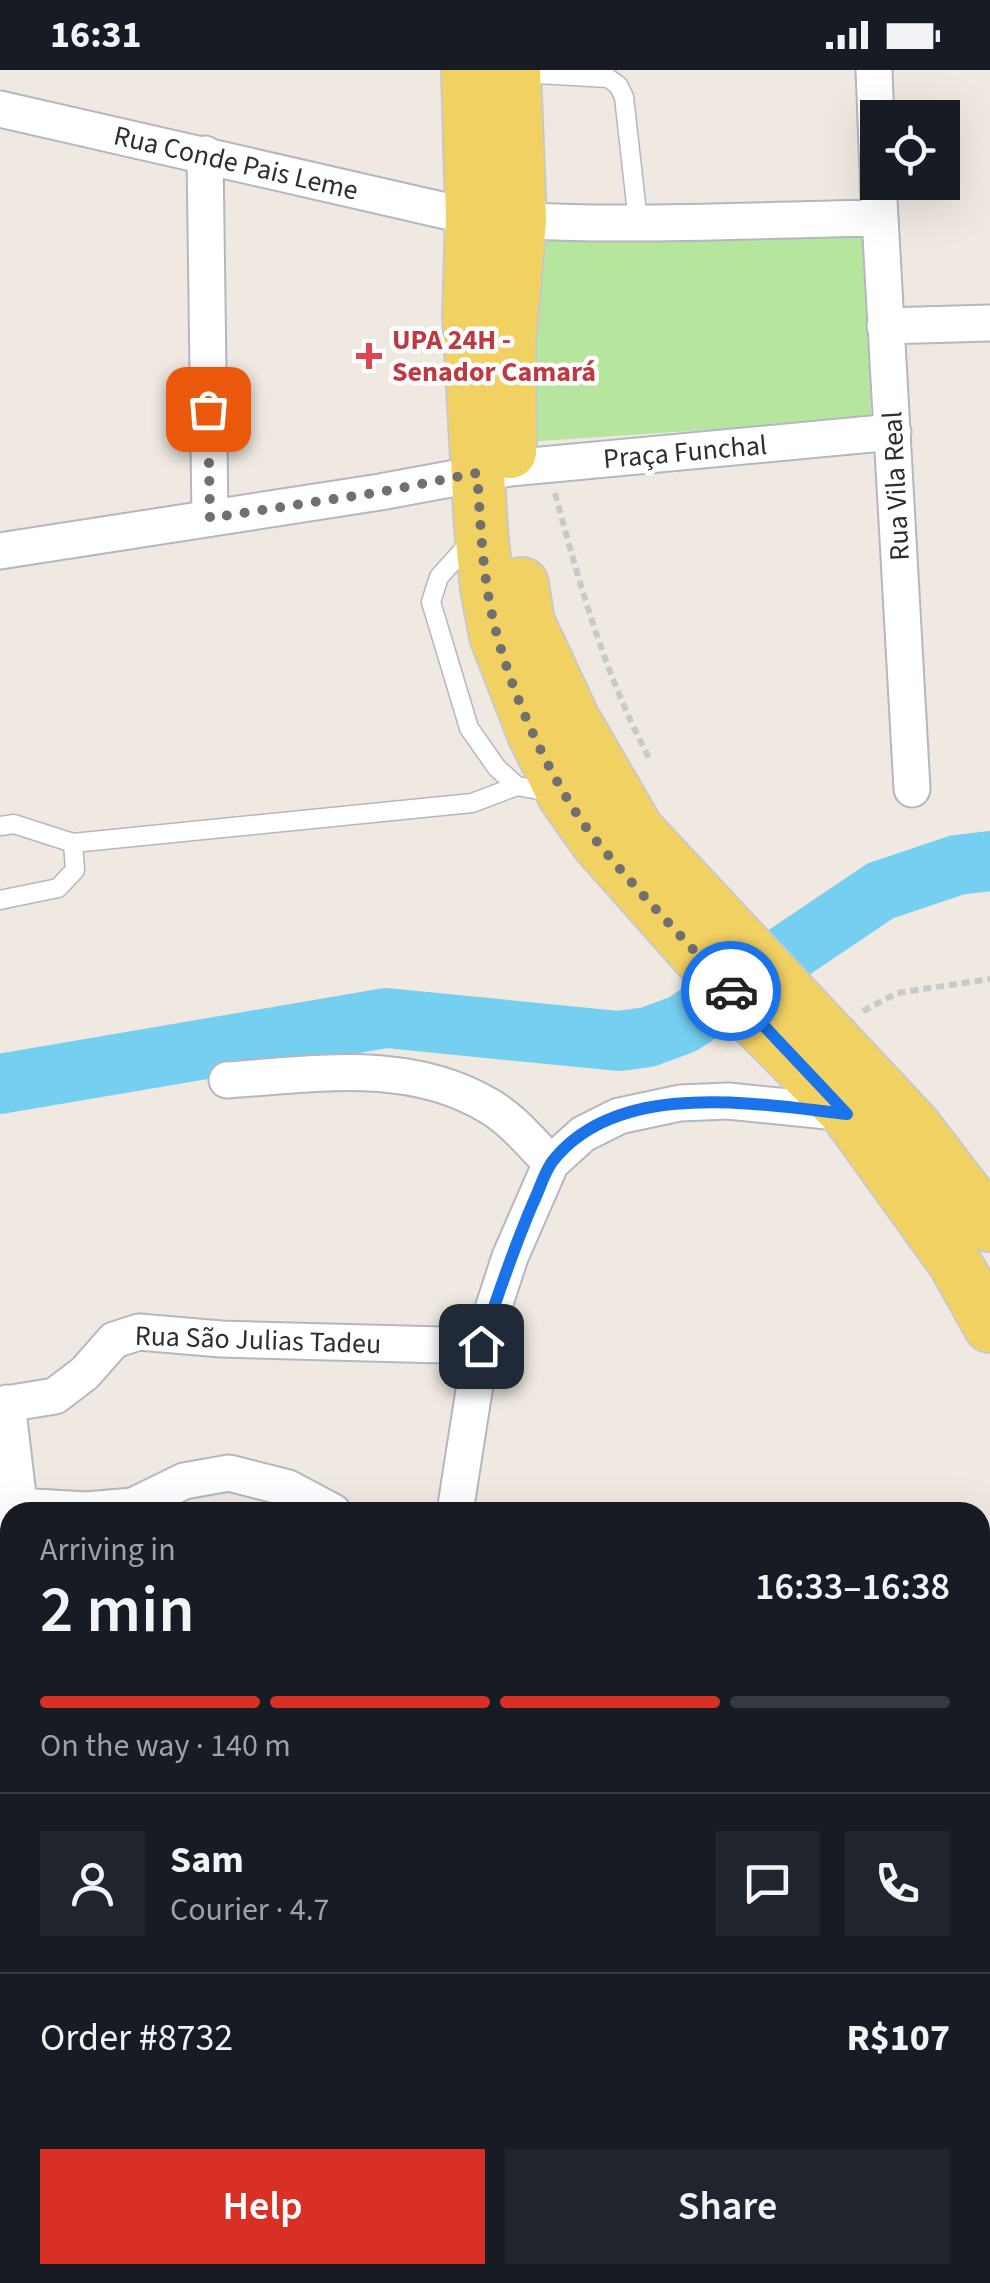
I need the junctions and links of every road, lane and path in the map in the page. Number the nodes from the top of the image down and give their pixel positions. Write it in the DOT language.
graph roads {
  1 [pos="874,70"];
  2 [pos="499,71"];
  3 [pos="875,100"];
  4 [pos="0,109"];
  5 [pos="204,154"];
  6 [pos="878,200"];
  7 [pos="879,218"];
  8 [pos="496,219"];
  9 [pos="638,222"];
  10 [pos="990,323"];
  11 [pos="886,326"];
  12 [pos="893,432"];
  13 [pos="511,468"];
  14 [pos="210,518"];
  15 [pos="0,551"];
  16 [pos="652,764"];
  17 [pos="912,789"];
  18 [pos="541,790"];
  19 [pos="0,826"];
  20 [pos="73,842"];
  21 [pos="0,900"];
  22 [pos="716,944"];
  23 [pos="990,979"];
  24 [pos="776,1012"];
  25 [pos="869,1021"];
  26 [pos="227,1080"];
  27 [pos="847,1114"];
  28 [pos="551,1163"];
  29 [pos="990,1225"];
  30 [pos="990,1326"];
  31 [pos="481,1346"];
  32 [pos="4,1404"];
  33 [pos="12,1502"];
  34 [pos="141,1502"];
  35 [pos="314,1502"];
  36 [pos="457,1502"];
  1 -- 3 [label="street"];
  2 -- 8 [label="main road"];
  2 -- 9 [label="lane"];
  4 -- 5 [label="street, Rua Conde Pais Leme"];
  5 -- 8 [label="street, Rua Conde Pais Leme"];
  5 -- 14 [label="street"];
  6 -- 7 [label="street, Rua Vila Real"];
  7 -- 9 [label="street"];
  7 -- 11 [label="street, Rua Vila Real"];
  8 -- 9 [label="street"];
  8 -- 13 [label="main road"];
  10 -- 11 [label="street"];
  11 -- 12 [label="street, Rua Vila Real"];
  12 -- 13 [label="street, Praça Funchal"];
  12 -- 17 [label="street, Rua Vila Real"];
  13 -- 14 [label="street, Praça Funchal"];
  13 -- 16 [label="path"];
  13 -- 18 [label="main road"];
  13 -- 22 [label="main road"];
  14 -- 15 [label="street, Praça Funchal"];
  18 -- 20 [label="lane"];
  18 -- 22 [label="main road"];
  19 -- 20 [label="lane"];
  20 -- 21 [label="lane"];
  22 -- 24 [label="main road"];
  23 -- 25 [label="path"];
  24 -- 27 [label="main road"];
  24 -- 29 [label="main road"];
  26 -- 28 [label="street"];
  27 -- 28 [label="street"];
  27 -- 30 [label="main road"];
  28 -- 31 [label="street"];
  31 -- 32 [label="street, Rua São Julias Tadeu"];
  31 -- 36 [label="street"];
  32 -- 33 [label="street"];
  34 -- 35 [label="street"];
}
